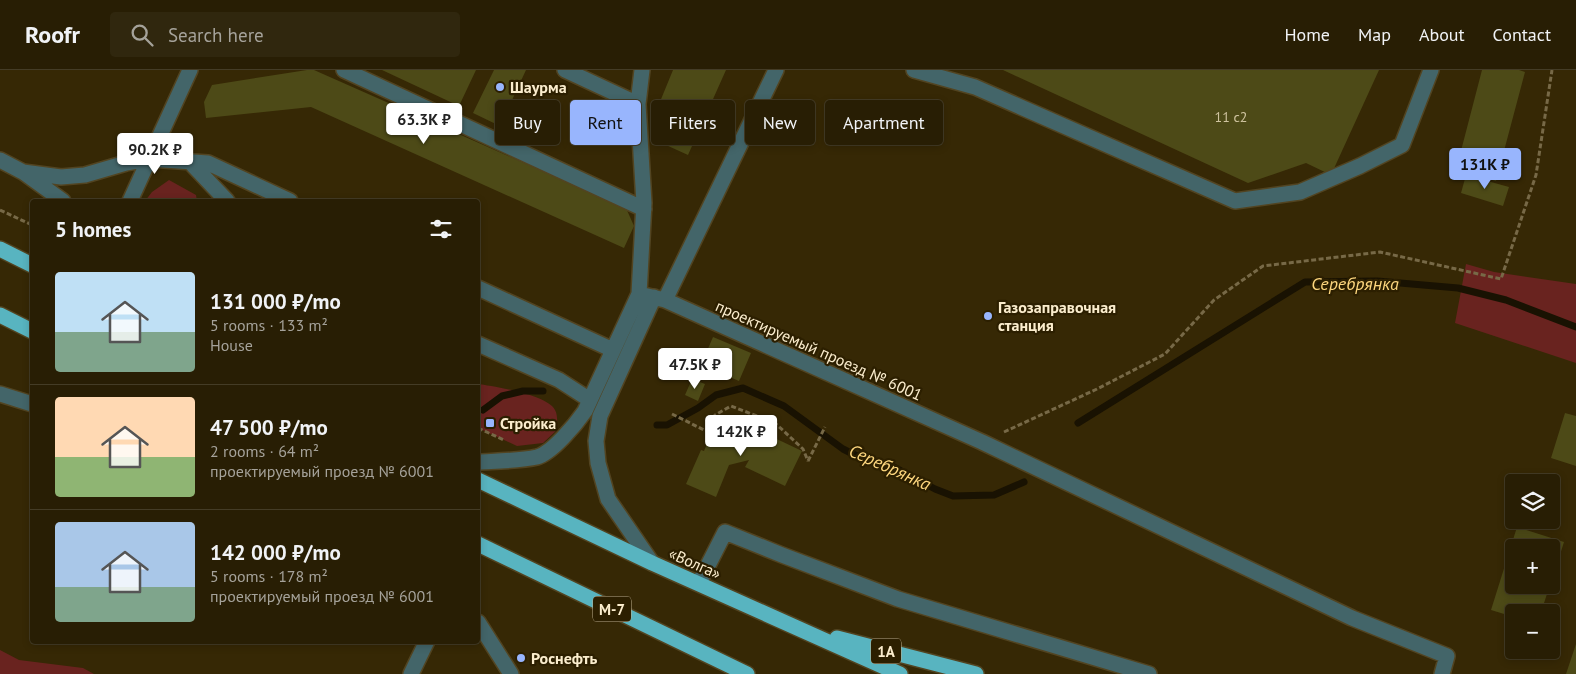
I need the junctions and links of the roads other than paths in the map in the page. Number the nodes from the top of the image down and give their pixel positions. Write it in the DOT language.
graph roads {
  1 [pos="190,70"];
  2 [pos="344,70"];
  3 [pos="565,70"];
  4 [pos="642,70"];
  5 [pos="776,70"];
  6 [pos="914,70"];
  7 [pos="1431,70"];
  8 [pos="629,100"];
  9 [pos="638,100"];
  10 [pos="640,145"];
  11 [pos="149,159"];
  12 [pos="0,160"];
  13 [pos="190,162"];
  14 [pos="23,172"];
  15 [pos="61,199"];
  16 [pos="131,199"];
  17 [pos="225,199"];
  18 [pos="286,199"];
  19 [pos="644,210"];
  20 [pos="0,249"];
  21 [pos="30,264"];
  22 [pos="480,289"];
  23 [pos="639,294"];
  24 [pos="660,299"];
  25 [pos="0,315"];
  26 [pos="30,330"];
  27 [pos="480,345"];
  28 [pos="614,350"];
  29 [pos="0,394"];
  30 [pos="590,400"];
  31 [pos="30,403"];
  32 [pos="480,462"];
  33 [pos="480,481"];
  34 [pos="480,545"];
  35 [pos="652,563"];
  36 [pos="698,583"];
  37 [pos="480,625"];
  38 [pos="797,627"];
  39 [pos="424,644"];
  40 [pos="512,673"];
  41 [pos="411,674"];
  42 [pos="747,674"];
  43 [pos="900,674"];
  44 [pos="976,674"];
  45 [pos="1149,674"];
  46 [pos="1442,674"];
  1 -- 11 [label="street"];
  2 -- 19 [label="street"];
  3 -- 8 [label="street"];
  4 -- 9 [label="street"];
  5 -- 24 [label="street"];
  6 -- 7 [label="street"];
  10 -- 19 [label="street"];
  11 -- 13 [label="street"];
  11 -- 14 [label="street"];
  11 -- 16 [label="street"];
  12 -- 14 [label="street"];
  13 -- 17 [label="street"];
  13 -- 18 [label="street"];
  14 -- 15 [label="street"];
  19 -- 23 [label="street"];
  20 -- 21 [label="highway"];
  22 -- 28 [label="street"];
  23 -- 24 [label="street, проектируемый проезд № 6001"];
  23 -- 28 [label="street"];
  24 -- 35 [label="street"];
  24 -- 46 [label="street, проектируемый проезд № 6001"];
  25 -- 26 [label="highway"];
  27 -- 30 [label="street"];
  28 -- 30 [label="street"];
  29 -- 31 [label="street"];
  30 -- 32 [label="street"];
  33 -- 35 [label="highway, «Волга»"];
  34 -- 42 [label="highway, М-7"];
  35 -- 36 [label="highway, «Волга»"];
  36 -- 38 [label="highway, «Волга»"];
  36 -- 45 [label="street"];
  37 -- 40 [label="street"];
  38 -- 43 [label="highway, «Волга»"];
  38 -- 44 [label="highway, 1A"];
  39 -- 41 [label="street"];
}
